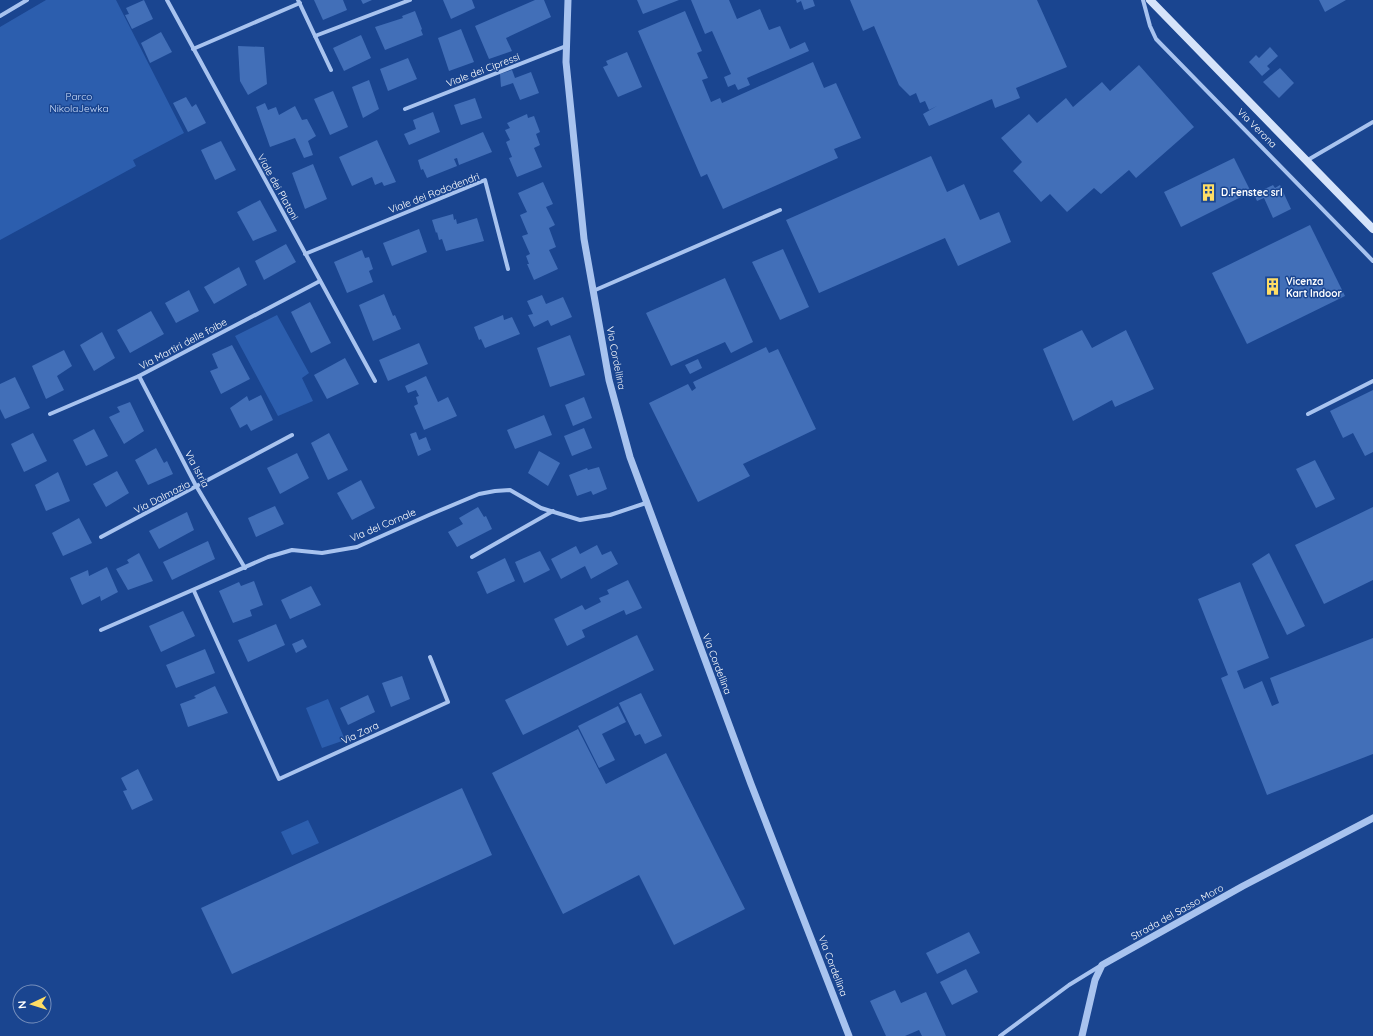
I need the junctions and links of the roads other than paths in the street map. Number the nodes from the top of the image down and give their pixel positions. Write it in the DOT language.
graph roads {
  1 [pos="27,0"];
  2 [pos="167,0"];
  3 [pos="410,0"];
  4 [pos="568,0"];
  5 [pos="1143,0"];
  6 [pos="1150,0"];
  7 [pos="299,2"];
  8 [pos="0,16"];
  9 [pos="315,36"];
  10 [pos="566,46"];
  11 [pos="193,49"];
  12 [pos="331,70"];
  13 [pos="405,109"];
  14 [pos="1373,122"];
  15 [pos="1306,161"];
  16 [pos="780,210"];
  17 [pos="1373,229"];
  18 [pos="305,254"];
  19 [pos="1373,261"];
  20 [pos="508,269"];
  21 [pos="320,281"];
  22 [pos="593,291"];
  23 [pos="139,376"];
  24 [pos="375,381"];
  25 [pos="1373,381"];
  26 [pos="50,414"];
  27 [pos="1308,414"];
  28 [pos="292,435"];
  29 [pos="197,487"];
  30 [pos="646,503"];
  31 [pos="553,511"];
  32 [pos="101,537"];
  33 [pos="472,557"];
  34 [pos="245,568"];
  35 [pos="194,591"];
  36 [pos="101,630"];
  37 [pos="430,657"];
  38 [pos="1373,818"];
  39 [pos="1102,965"];
  40 [pos="849,1036"];
  41 [pos="1000,1036"];
  42 [pos="1082,1036"];
  1 -- 8 [label="street"];
  2 -- 11 [label="street, Viale dei Platani"];
  3 -- 9 [label="street"];
  4 -- 10 [label="street, Via Cordellina"];
  5 -- 19 [label="street, Via Verona"];
  6 -- 15 [label="main road, Via Verona"];
  7 -- 9 [label="street"];
  7 -- 11 [label="street"];
  9 -- 12 [label="street"];
  10 -- 13 [label="street, Viale dei Cipressi"];
  10 -- 22 [label="street, Via Cordellina"];
  11 -- 18 [label="street, Viale dei Platani"];
  14 -- 15 [label="street"];
  15 -- 17 [label="main road, Via Verona"];
  16 -- 22 [label="street"];
  18 -- 20 [label="street, Viale dei Rododendri"];
  18 -- 21 [label="street, Viale dei Platani"];
  21 -- 23 [label="street, Via Martiri delle foibe"];
  21 -- 24 [label="street, Viale dei Platani"];
  22 -- 30 [label="street, Via Cordellina"];
  23 -- 26 [label="street, Via Martiri delle foibe"];
  23 -- 29 [label="street, Via Istria"];
  25 -- 27 [label="street"];
  28 -- 29 [label="street, Via Dalmazia"];
  29 -- 32 [label="street, Via Dalmazia"];
  29 -- 34 [label="street, Via Istria"];
  30 -- 31 [label="street, Via del Cornale"];
  30 -- 40 [label="street, Via Cordellina"];
  31 -- 33 [label="street"];
  31 -- 34 [label="street, Via del Cornale"];
  34 -- 35 [label="street, Via del Cornale"];
  35 -- 36 [label="street, Via del Cornale"];
  35 -- 37 [label="street, Via Zara"];
  38 -- 39 [label="street, Strada del Sasso Moro"];
  39 -- 41 [label="street, Strada del Sasso Moro"];
  39 -- 42 [label="street"];
}
